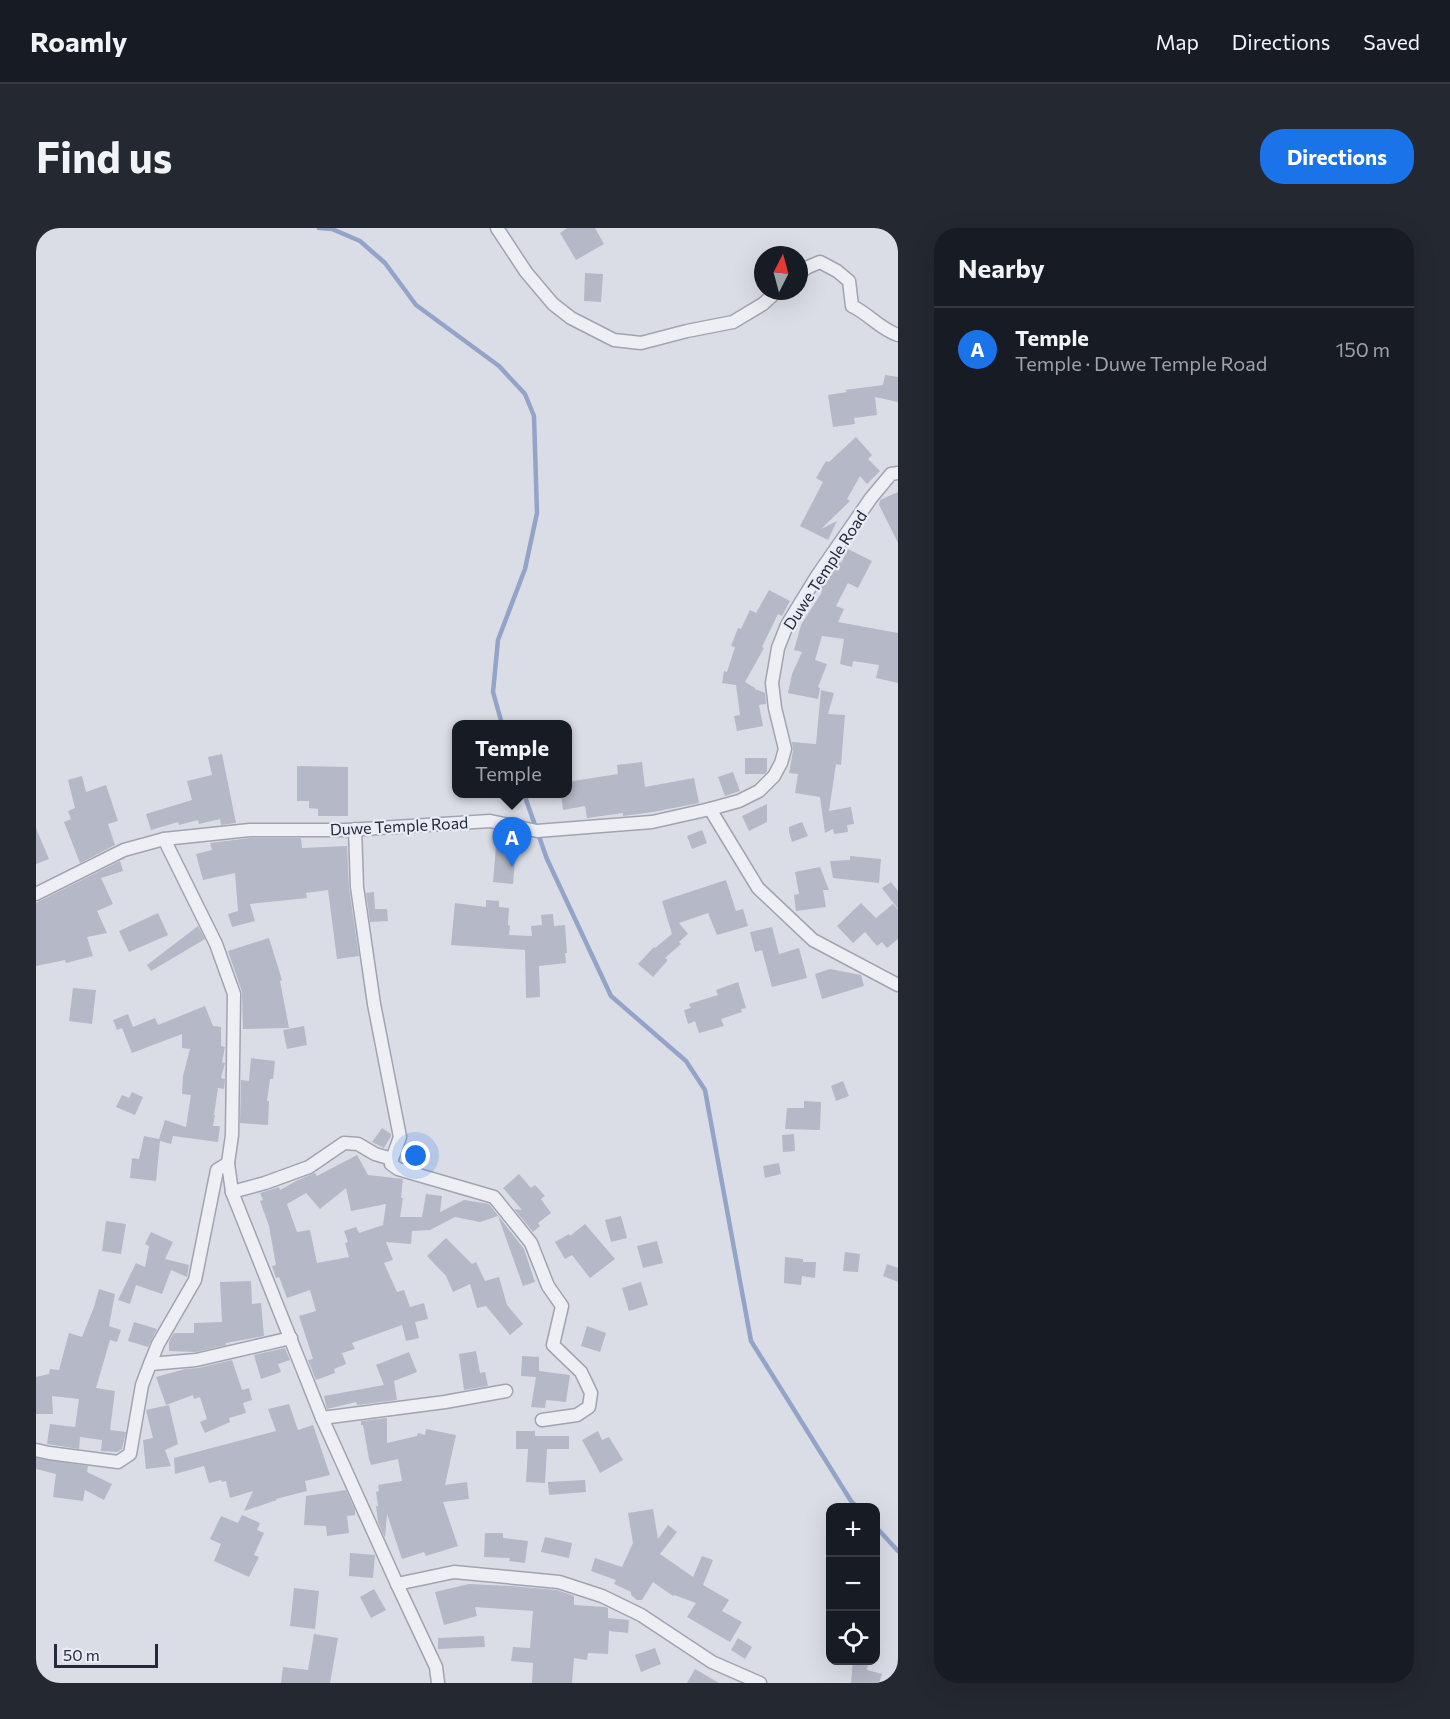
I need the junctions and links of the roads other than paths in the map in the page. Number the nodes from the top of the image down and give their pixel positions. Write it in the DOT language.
graph roads {
  1 [pos="497,228"];
  2 [pos="808,267"];
  3 [pos="767,300"];
  4 [pos="898,335"];
  5 [pos="898,473"];
  6 [pos="710,809"];
  7 [pos="356,829"];
  8 [pos="164,839"];
  9 [pos="36,894"];
  10 [pos="898,986"];
  11 [pos="392,1159"];
  12 [pos="228,1163"];
  13 [pos="232,1192"];
  14 [pos="291,1338"];
  15 [pos="150,1364"];
  16 [pos="506,1391"];
  17 [pos="322,1418"];
  18 [pos="542,1420"];
  19 [pos="36,1450"];
  20 [pos="397,1584"];
  21 [pos="438,1683"];
  22 [pos="760,1683"];
  1 -- 3 [label="street"];
  2 -- 4 [label="street"];
  5 -- 6 [label="street, Duwe Temple Road"];
  6 -- 7 [label="street, Duwe Temple Road"];
  6 -- 10 [label="street"];
  7 -- 8 [label="street, Duwe Temple Road"];
  7 -- 11 [label="street"];
  8 -- 9 [label="street, Duwe Temple Road"];
  8 -- 12 [label="street"];
  11 -- 13 [label="street"];
  11 -- 18 [label="street"];
  12 -- 13 [label="street"];
  12 -- 15 [label="street"];
  13 -- 14 [label="street"];
  14 -- 15 [label="street"];
  14 -- 17 [label="street"];
  15 -- 19 [label="street"];
  16 -- 17 [label="street"];
  17 -- 20 [label="street"];
  20 -- 21 [label="street"];
  20 -- 22 [label="street"];
}
